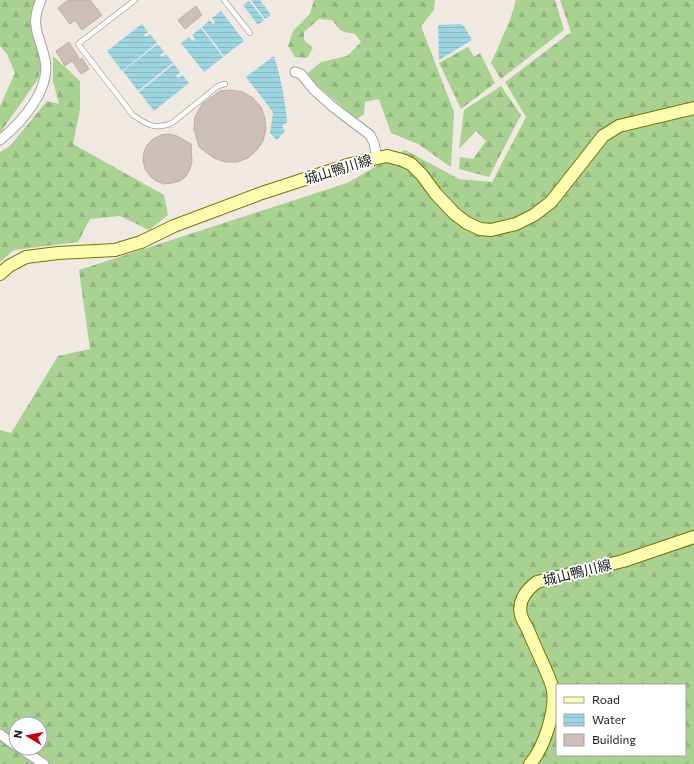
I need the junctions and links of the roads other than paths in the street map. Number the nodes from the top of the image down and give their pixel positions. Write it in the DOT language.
graph roads {
  1 [pos="41,0"];
  2 [pos="135,0"];
  3 [pos="224,0"];
  4 [pos="250,33"];
  5 [pos="295,72"];
  6 [pos="225,84"];
  7 [pos="694,108"];
  8 [pos="0,140"];
  9 [pos="378,157"];
  10 [pos="0,274"];
  11 [pos="694,537"];
  12 [pos="32,756"];
  13 [pos="44,764"];
  14 [pos="530,764"];
  1 -- 8 [label="street"];
  2 -- 6 [label="lane"];
  3 -- 4 [label="lane"];
  5 -- 9 [label="street"];
  7 -- 9 [label="main road, 城山鴨川線"];
  9 -- 10 [label="main road, 城山鴨川線"];
  11 -- 14 [label="main road, 城山鴨川線"];
  12 -- 13 [label="street"];
}
